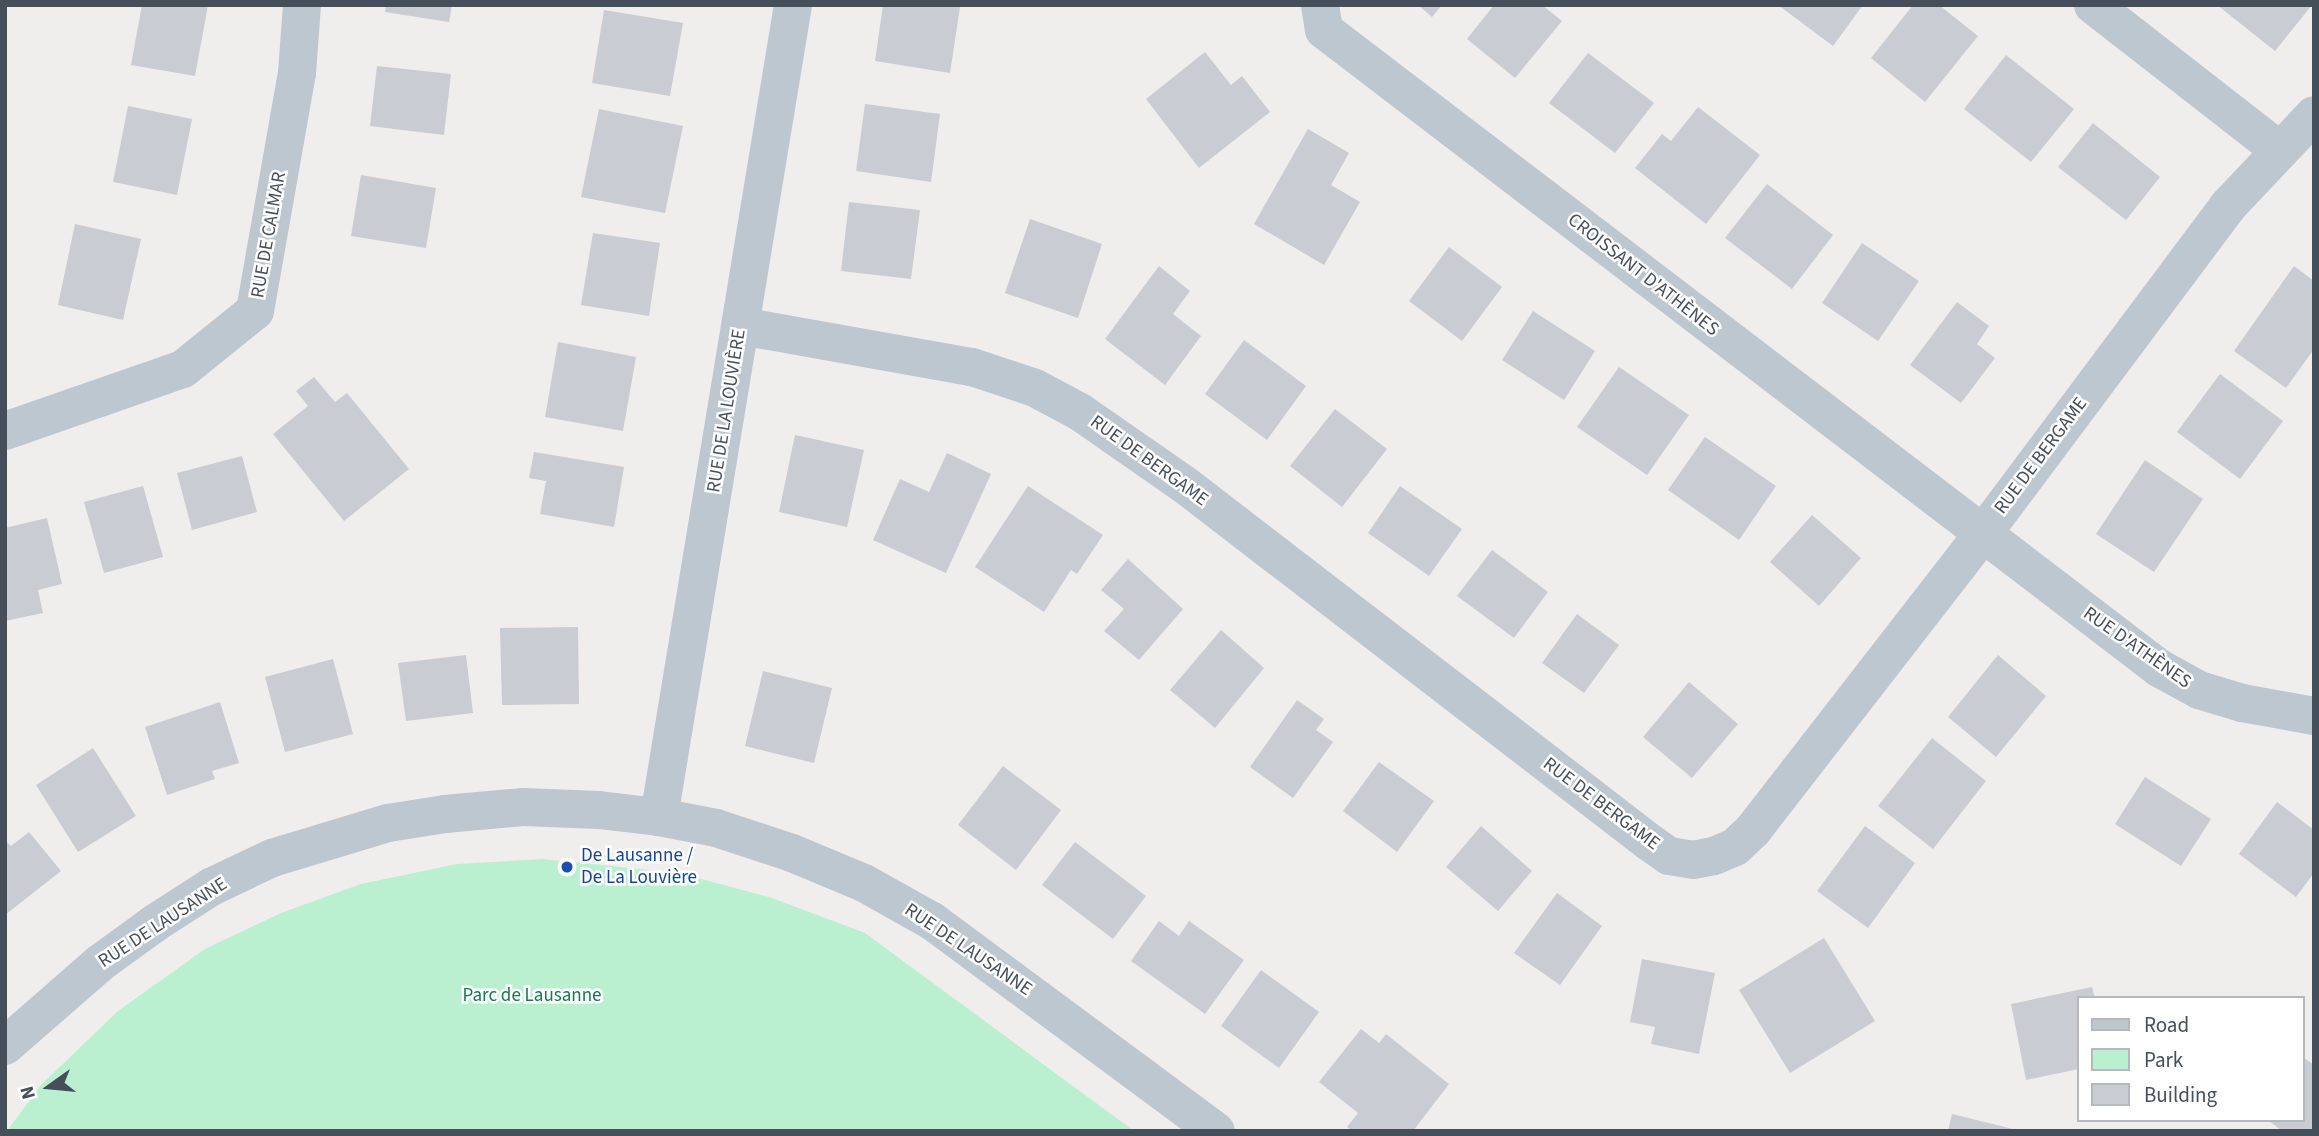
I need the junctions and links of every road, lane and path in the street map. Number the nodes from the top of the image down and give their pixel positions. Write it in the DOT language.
graph roads {
  1 [pos="302,5"];
  2 [pos="793,5"];
  3 [pos="1321,5"];
  4 [pos="2093,5"];
  5 [pos="2314,115"];
  6 [pos="2279,149"];
  7 [pos="741,326"];
  8 [pos="5,431"];
  9 [pos="1982,535"];
  10 [pos="2314,716"];
  11 [pos="659,817"];
  12 [pos="7,1041"];
  13 [pos="1216,1131"];
  1 -- 8 [label="street, RUE DE CALMAR"];
  2 -- 7 [label="street, RUE DE LA LOUVIÈRE"];
  3 -- 9 [label="street, CROISSANT D'ATHÈNES"];
  4 -- 6 [label="street"];
  5 -- 6 [label="street, RUE DE BERGAME"];
  6 -- 9 [label="street, RUE DE BERGAME"];
  7 -- 9 [label="street, RUE DE BERGAME"];
  7 -- 11 [label="street, RUE DE LA LOUVIÈRE"];
  9 -- 10 [label="street, RUE D'ATHÈNES"];
  11 -- 12 [label="street, RUE DE LAUSANNE"];
  11 -- 13 [label="street, RUE DE LAUSANNE"];
}
